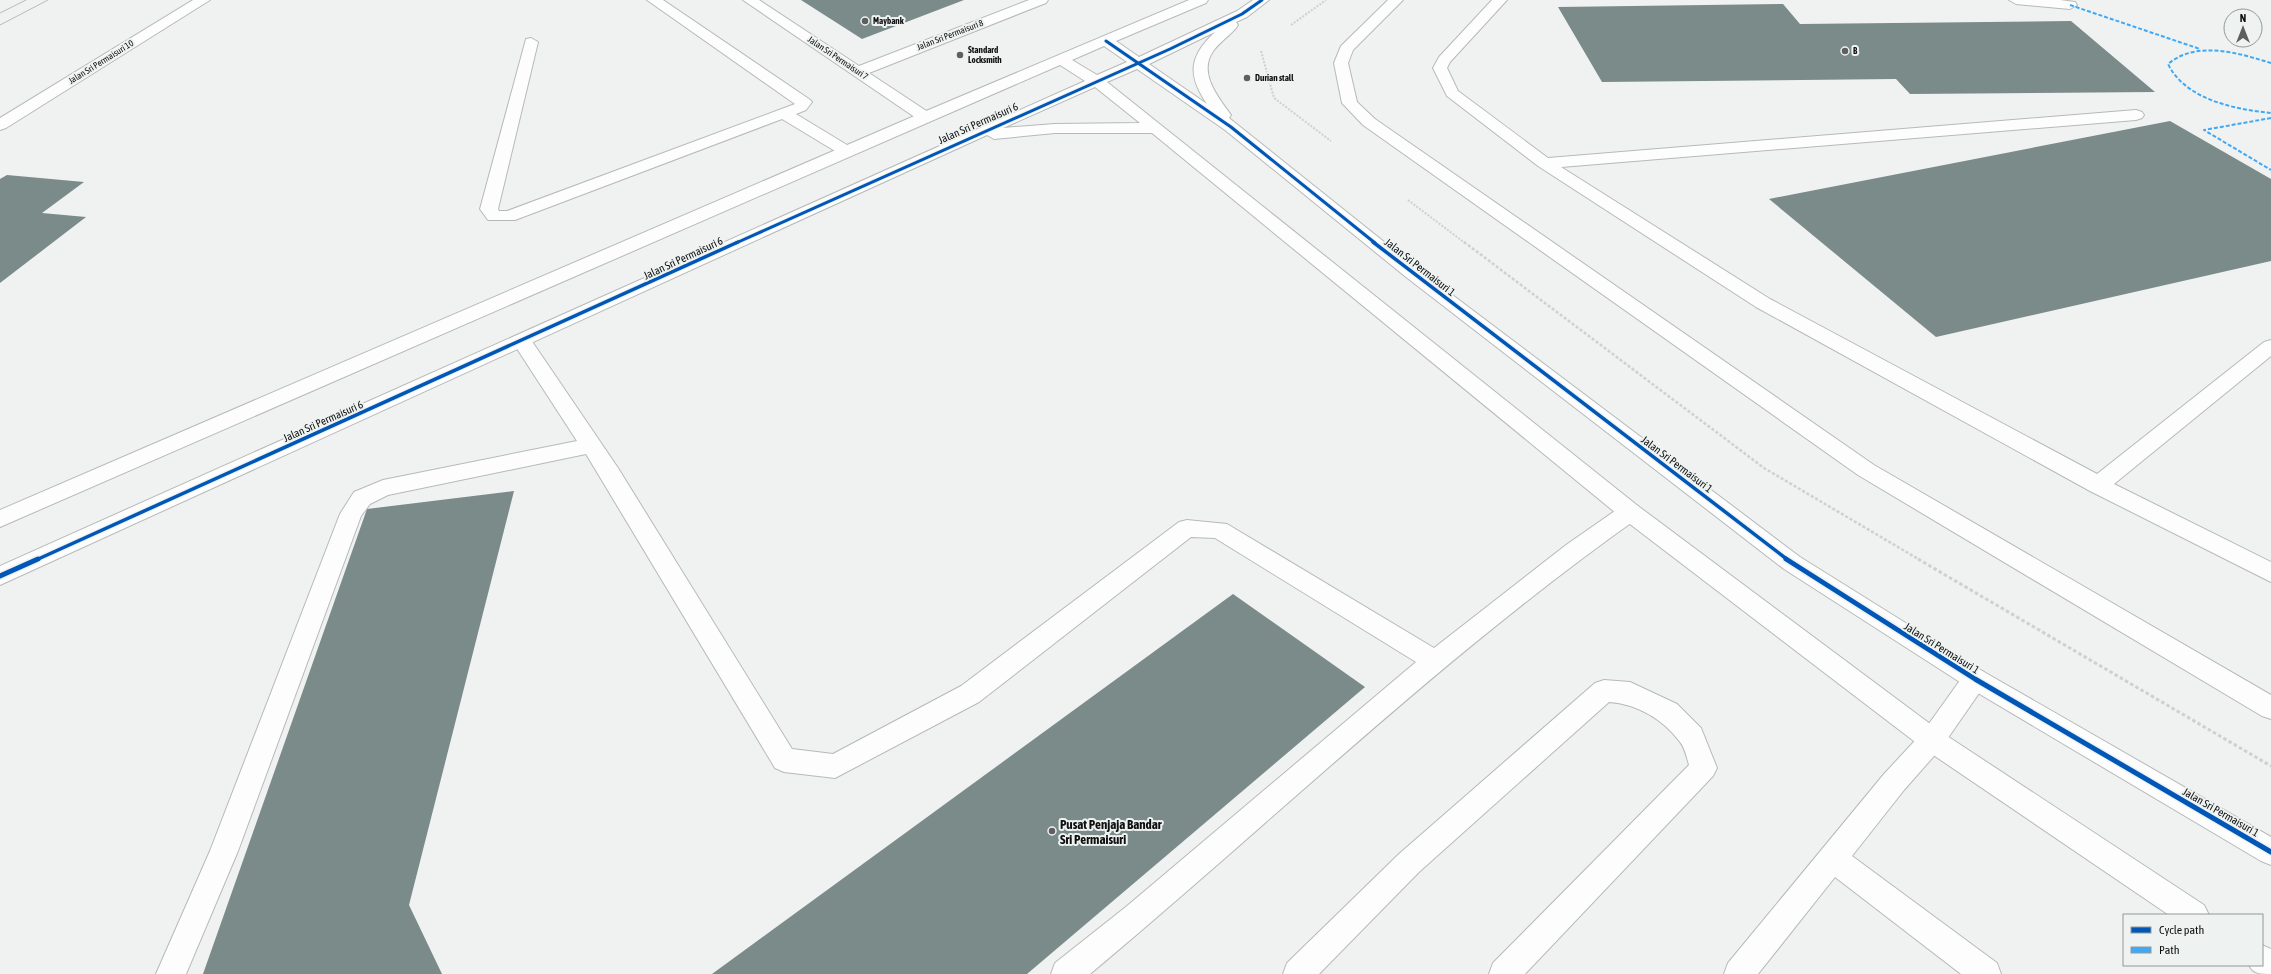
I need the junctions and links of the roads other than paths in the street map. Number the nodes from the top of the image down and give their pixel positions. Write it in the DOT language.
graph roads {
  1 [pos="203,0"];
  2 [pos="654,0"];
  3 [pos="750,0"];
  4 [pos="1041,0"];
  5 [pos="1201,0"];
  6 [pos="1262,0"];
  7 [pos="1396,0"];
  8 [pos="1500,0"];
  9 [pos="2016,0"];
  10 [pos="2070,5"];
  11 [pos="1242,14"];
  12 [pos="1106,41"];
  13 [pos="531,42"];
  14 [pos="1062,60"];
  15 [pos="1136,63"];
  16 [pos="860,72"];
  17 [pos="1096,81"];
  18 [pos="784,114"];
  19 [pos="2136,115"];
  20 [pos="925,117"];
  21 [pos="0,125"];
  22 [pos="1230,127"];
  23 [pos="1156,128"];
  24 [pos="965,139"];
  25 [pos="846,151"];
  26 [pos="1544,163"];
  27 [pos="522,341"];
  28 [pos="2271,346"];
  29 [pos="592,445"];
  30 [pos="2098,485"];
  31 [pos="1630,512"];
  32 [pos="0,519"];
  33 [pos="2271,573"];
  34 [pos="0,576"];
  35 [pos="1435,661"];
  36 [pos="1975,679"];
  37 [pos="2271,708"];
  38 [pos="1932,740"];
  39 [pos="2271,852"];
  40 [pos="1833,859"];
  41 [pos="2193,914"];
  42 [pos="171,974"];
  43 [pos="1066,974"];
  44 [pos="1298,974"];
  45 [pos="1504,974"];
  46 [pos="1739,974"];
  47 [pos="1986,974"];
  1 -- 21 [label="street, Jalan Sri Permaisuri 10"];
  2 -- 18 [label="street"];
  3 -- 16 [label="street, Jalan Sri Permaisuri 7"];
  4 -- 16 [label="street, Jalan Sri Permaisuri 8"];
  5 -- 12 [label="street"];
  6 -- 11 [label="street, Jalan Sri Permaisuri 6"];
  7 -- 37 [label="street"];
  8 -- 26 [label="street"];
  9 -- 10 [label="street"];
  11 -- 15 [label="street, Jalan Sri Permaisuri 6"];
  11 -- 22 [label="street"];
  12 -- 14 [label="street"];
  12 -- 15 [label="street, Jalan Sri Permaisuri 1"];
  13 -- 18 [label="street"];
  14 -- 17 [label="street"];
  14 -- 20 [label="street"];
  15 -- 17 [label="street, Jalan Sri Permaisuri 6"];
  15 -- 22 [label="street, Jalan Sri Permaisuri 1"];
  16 -- 20 [label="street, Jalan Sri Permaisuri 7"];
  17 -- 23 [label="street"];
  17 -- 24 [label="street, Jalan Sri Permaisuri 6"];
  18 -- 25 [label="street"];
  19 -- 26 [label="street"];
  20 -- 25 [label="street"];
  22 -- 36 [label="street, Jalan Sri Permaisuri 1"];
  23 -- 24 [label="street"];
  23 -- 31 [label="street"];
  24 -- 27 [label="street, Jalan Sri Permaisuri 6"];
  25 -- 32 [label="street"];
  26 -- 30 [label="street"];
  27 -- 29 [label="street"];
  27 -- 34 [label="street, Jalan Sri Permaisuri 6"];
  28 -- 30 [label="street"];
  29 -- 35 [label="street"];
  29 -- 42 [label="street"];
  30 -- 33 [label="street"];
  31 -- 35 [label="street"];
  31 -- 38 [label="street"];
  35 -- 43 [label="street"];
  36 -- 38 [label="street"];
  36 -- 39 [label="street, Jalan Sri Permaisuri 1"];
  38 -- 40 [label="street"];
  38 -- 41 [label="street"];
  40 -- 46 [label="street"];
  40 -- 47 [label="street"];
  44 -- 45 [label="street"];
}
